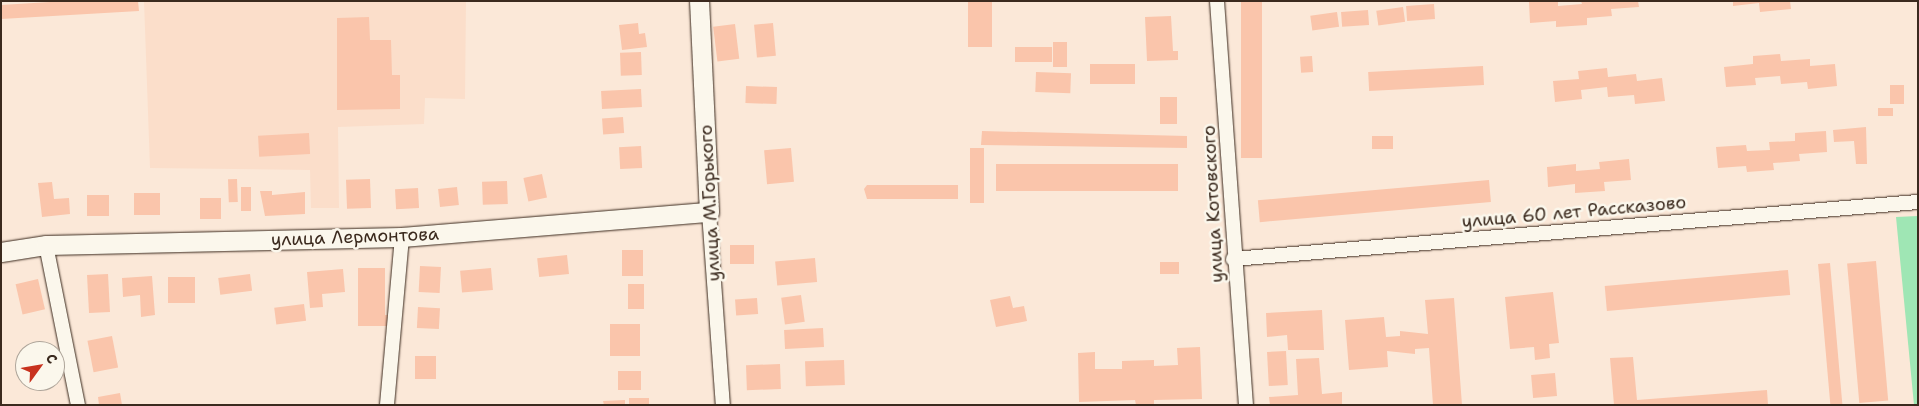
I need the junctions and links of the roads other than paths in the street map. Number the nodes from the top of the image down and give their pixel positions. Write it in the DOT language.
graph roads {
  1 [pos="699,1"];
  2 [pos="1217,1"];
  3 [pos="1918,202"];
  4 [pos="709,212"];
  5 [pos="402,237"];
  6 [pos="46,245"];
  7 [pos="1,252"];
  8 [pos="1233,259"];
  9 [pos="78,405"];
  10 [pos="387,405"];
  11 [pos="723,405"];
  12 [pos="1246,405"];
  1 -- 4 [label="street, улица М.Горького"];
  2 -- 8 [label="street, улица Котовского"];
  3 -- 8 [label="street, улица 60 лет Рассказово"];
  4 -- 5 [label="street, улица Лермонтова"];
  4 -- 11 [label="street, улица М.Горького"];
  5 -- 6 [label="street, улица Лермонтова"];
  5 -- 10 [label="street"];
  6 -- 7 [label="street, улица Лермонтова"];
  6 -- 9 [label="street"];
  8 -- 12 [label="street, улица Котовского"];
}
